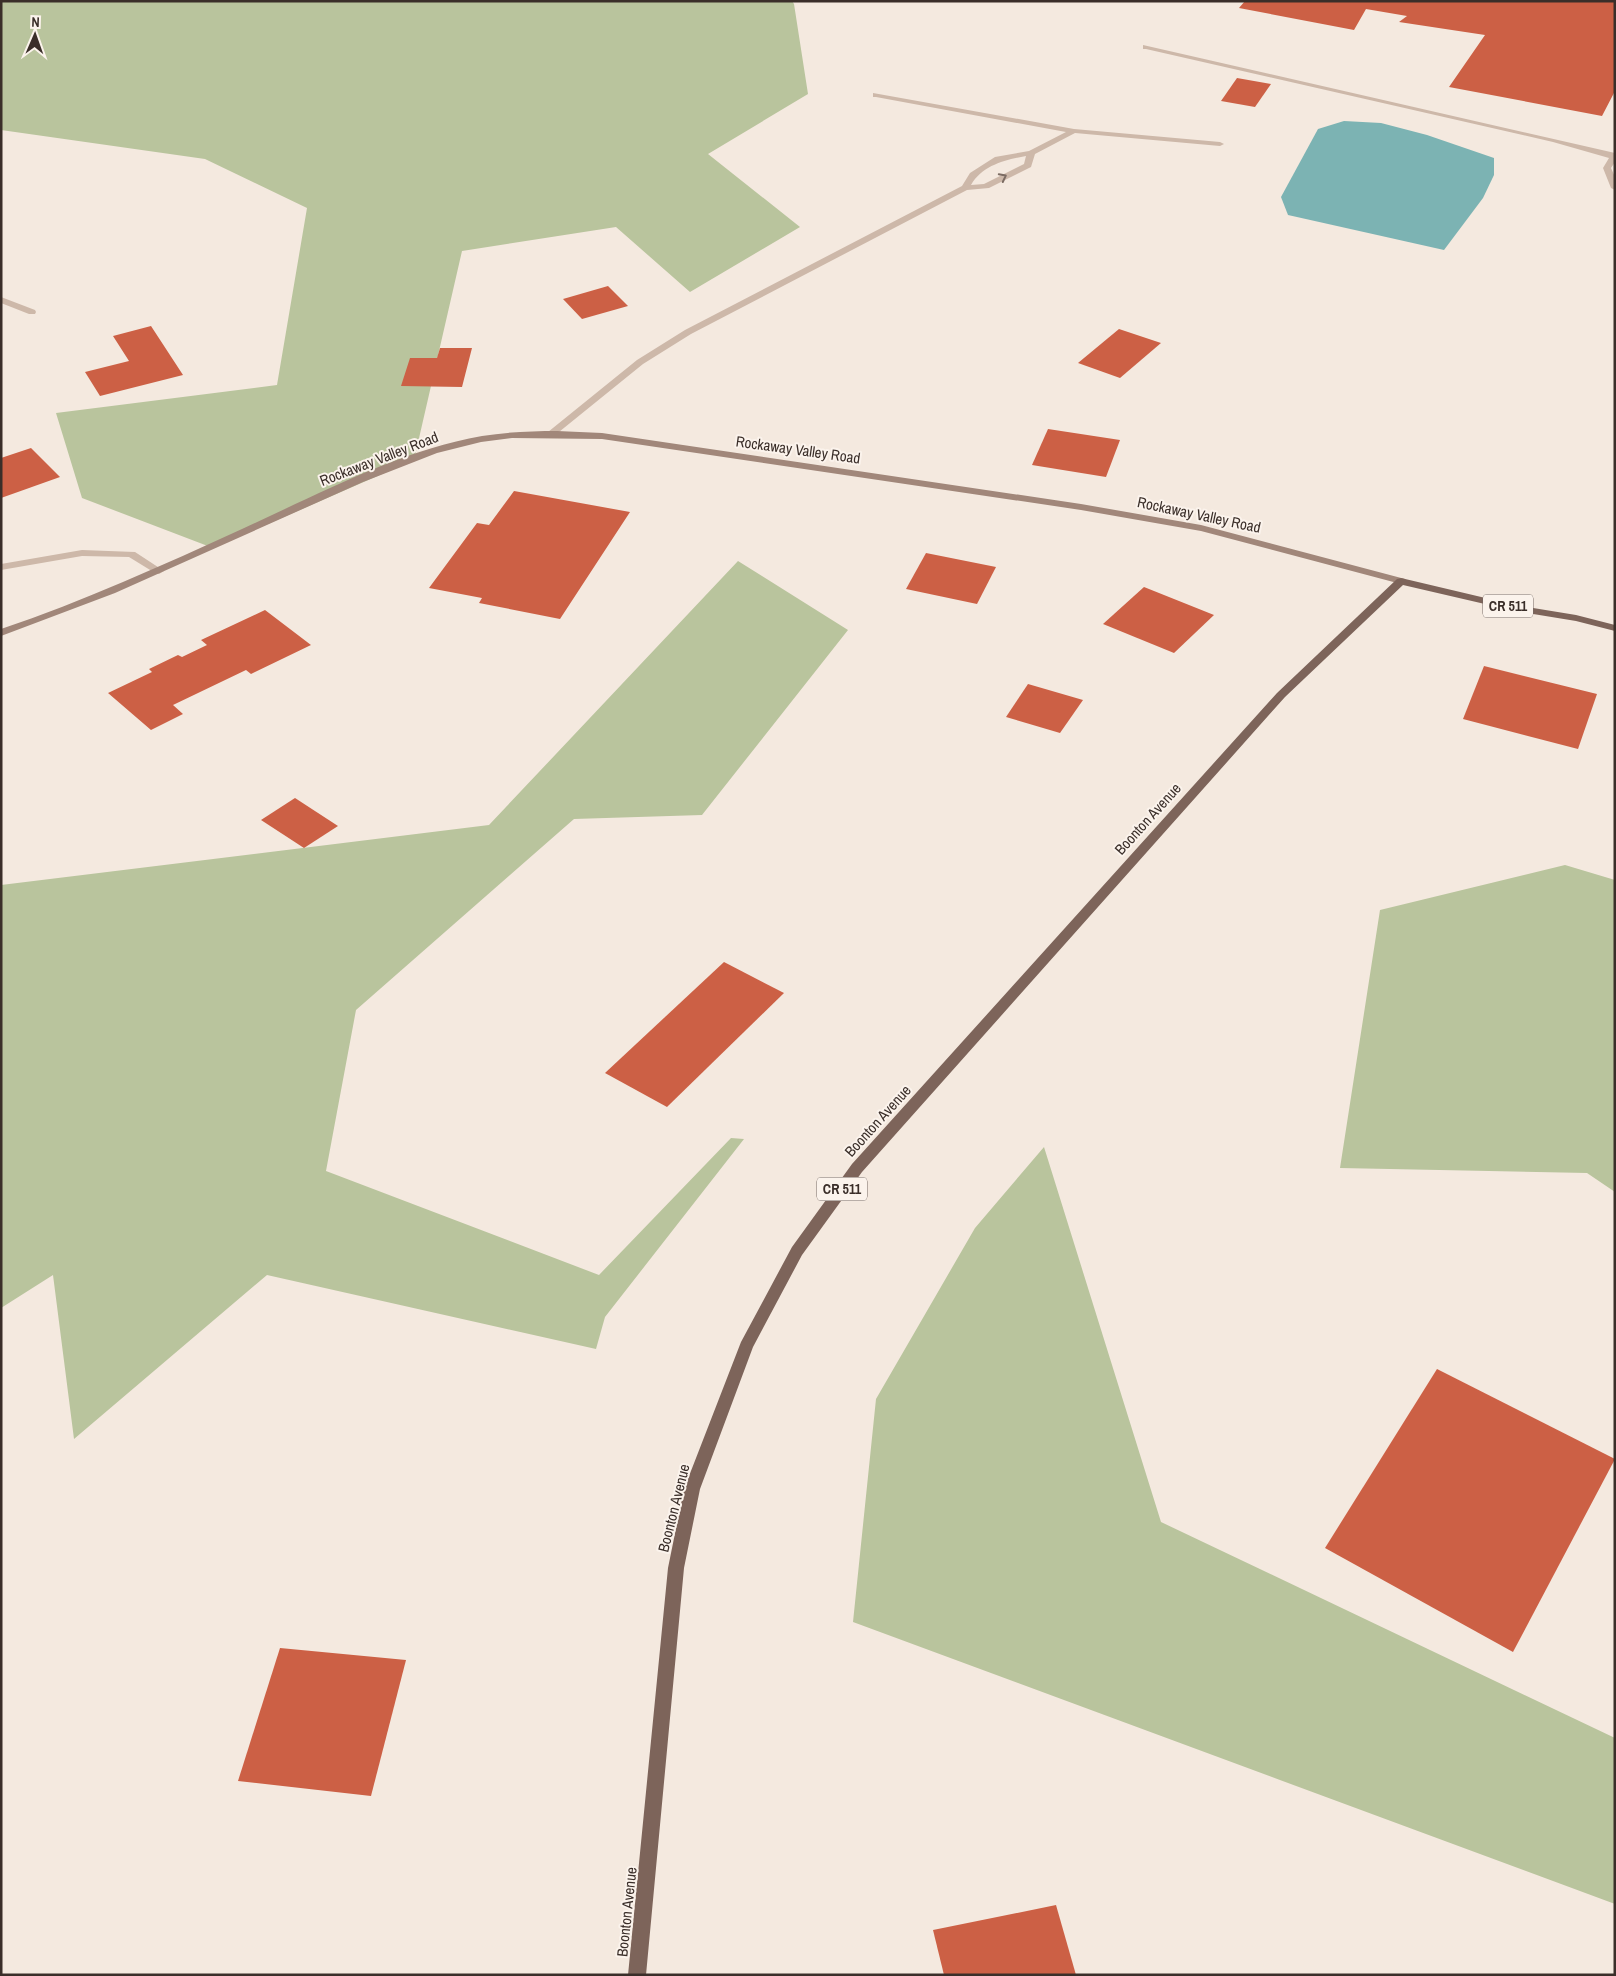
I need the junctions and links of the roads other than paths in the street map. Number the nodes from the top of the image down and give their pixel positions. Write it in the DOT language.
graph roads {
  1 [pos="1146,47"];
  2 [pos="876,95"];
  3 [pos="1074,131"];
  4 [pos="1220,144"];
  5 [pos="1031,153"];
  6 [pos="1614,156"];
  7 [pos="965,188"];
  8 [pos="1615,188"];
  9 [pos="1,300"];
  10 [pos="32,312"];
  11 [pos="551,434"];
  12 [pos="1,567"];
  13 [pos="159,571"];
  14 [pos="1401,581"];
  15 [pos="1615,628"];
  16 [pos="1,633"];
  17 [pos="637,1975"];
  1 -- 6 [label="lane"];
  2 -- 3 [label="lane"];
  3 -- 4 [label="lane"];
  3 -- 5 [label="lane"];
  5 -- 7 [label="lane"];
  7 -- 5 [label="lane, one-way"];
  6 -- 8 [label="lane"];
  7 -- 11 [label="lane"];
  9 -- 10 [label="lane"];
  11 -- 13 [label="street, Rockaway Valley Road"];
  11 -- 14 [label="street, Rockaway Valley Road"];
  12 -- 13 [label="lane"];
  13 -- 16 [label="street, Rockaway Valley Road"];
  14 -- 15 [label="main road, Rockaway Valley Road / CR 511"];
  14 -- 17 [label="main road, Boonton Avenue / CR 511"];
}
